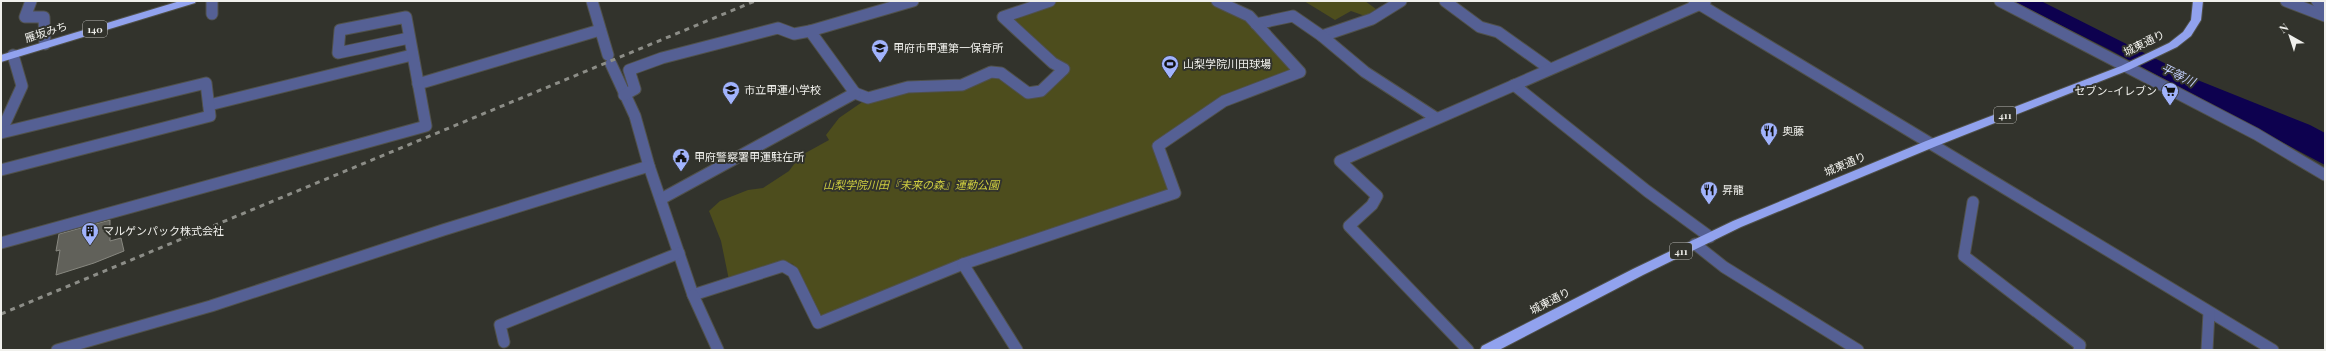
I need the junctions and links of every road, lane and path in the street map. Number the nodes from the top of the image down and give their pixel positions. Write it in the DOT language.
graph roads {
  1 [pos="31,1"];
  2 [pos="191,1"];
  3 [pos="212,1"];
  4 [pos="592,1"];
  5 [pos="913,1"];
  6 [pos="1050,1"];
  7 [pos="1217,1"];
  8 [pos="1401,1"];
  9 [pos="1445,1"];
  10 [pos="2000,1"];
  11 [pos="2198,1"];
  12 [pos="2286,1"];
  13 [pos="2317,1"];
  14 [pos="1700,2"];
  15 [pos="2325,10"];
  16 [pos="212,14"];
  17 [pos="2325,16"];
  18 [pos="1256,24"];
  19 [pos="600,30"];
  20 [pos="810,31"];
  21 [pos="1322,36"];
  22 [pos="409,38"];
  23 [pos="45,44"];
  24 [pos="13,55"];
  25 [pos="412,55"];
  26 [pos="1,59"];
  27 [pos="2127,67"];
  28 [pos="1550,69"];
  29 [pos="418,84"];
  30 [pos="1514,85"];
  31 [pos="855,93"];
  32 [pos="624,95"];
  33 [pos="209,105"];
  34 [pos="1436,118"];
  35 [pos="1,133"];
  36 [pos="1930,144"];
  37 [pos="649,166"];
  38 [pos="1,170"];
  39 [pos="2325,175"];
  40 [pos="661,199"];
  41 [pos="1973,202"];
  42 [pos="1710,237"];
  43 [pos="1,243"];
  44 [pos="1696,244"];
  45 [pos="679,253"];
  46 [pos="963,264"];
  47 [pos="693,294"];
  48 [pos="2209,312"];
  49 [pos="504,342"];
  50 [pos="57,350"];
  51 [pos="718,350"];
  52 [pos="1017,350"];
  53 [pos="1468,350"];
  54 [pos="1487,350"];
  55 [pos="1858,350"];
  56 [pos="2079,350"];
  57 [pos="2207,350"];
  58 [pos="2272,350"];
  1 -- 23 [label="street"];
  2 -- 23 [label="highway, 雁坂みち / 140"];
  3 -- 16 [label="street"];
  4 -- 19 [label="street"];
  5 -- 20 [label="street"];
  6 -- 31 [label="street"];
  7 -- 18 [label="street"];
  8 -- 21 [label="street"];
  9 -- 28 [label="street"];
  10 -- 27 [label="street"];
  11 -- 27 [label="highway, 城東通り / 411"];
  12 -- 17 [label="street"];
  13 -- 15 [label="street"];
  14 -- 28 [label="street"];
  14 -- 36 [label="street"];
  18 -- 21 [label="street"];
  18 -- 46 [label="street"];
  19 -- 29 [label="street"];
  19 -- 32 [label="street"];
  20 -- 31 [label="street"];
  20 -- 32 [label="street"];
  21 -- 34 [label="street"];
  22 -- 22 [label="street"];
  22 -- 25 [label="street"];
  23 -- 24 [label="highway, 雁坂みち / 140"];
  24 -- 26 [label="highway, 雁坂みち / 140"];
  24 -- 35 [label="street"];
  25 -- 29 [label="street"];
  25 -- 33 [label="street"];
  27 -- 36 [label="highway, 城東通り / 411"];
  27 -- 39 [label="street"];
  28 -- 30 [label="street"];
  29 -- 43 [label="street"];
  30 -- 34 [label="street"];
  30 -- 42 [label="street"];
  31 -- 40 [label="street"];
  32 -- 37 [label="street"];
  33 -- 35 [label="street"];
  33 -- 38 [label="street"];
  34 -- 53 [label="street"];
  36 -- 42 [label="highway, 城東通り / 411"];
  36 -- 48 [label="street"];
  37 -- 40 [label="street"];
  37 -- 50 [label="street"];
  40 -- 45 [label="street"];
  41 -- 56 [label="street"];
  42 -- 44 [label="highway, 城東通り / 411"];
  44 -- 54 [label="highway, 城東通り / 411"];
  44 -- 55 [label="street"];
  45 -- 47 [label="street"];
  45 -- 49 [label="street"];
  46 -- 47 [label="street"];
  46 -- 52 [label="street"];
  47 -- 51 [label="street"];
  48 -- 57 [label="street"];
  48 -- 58 [label="street"];
}
